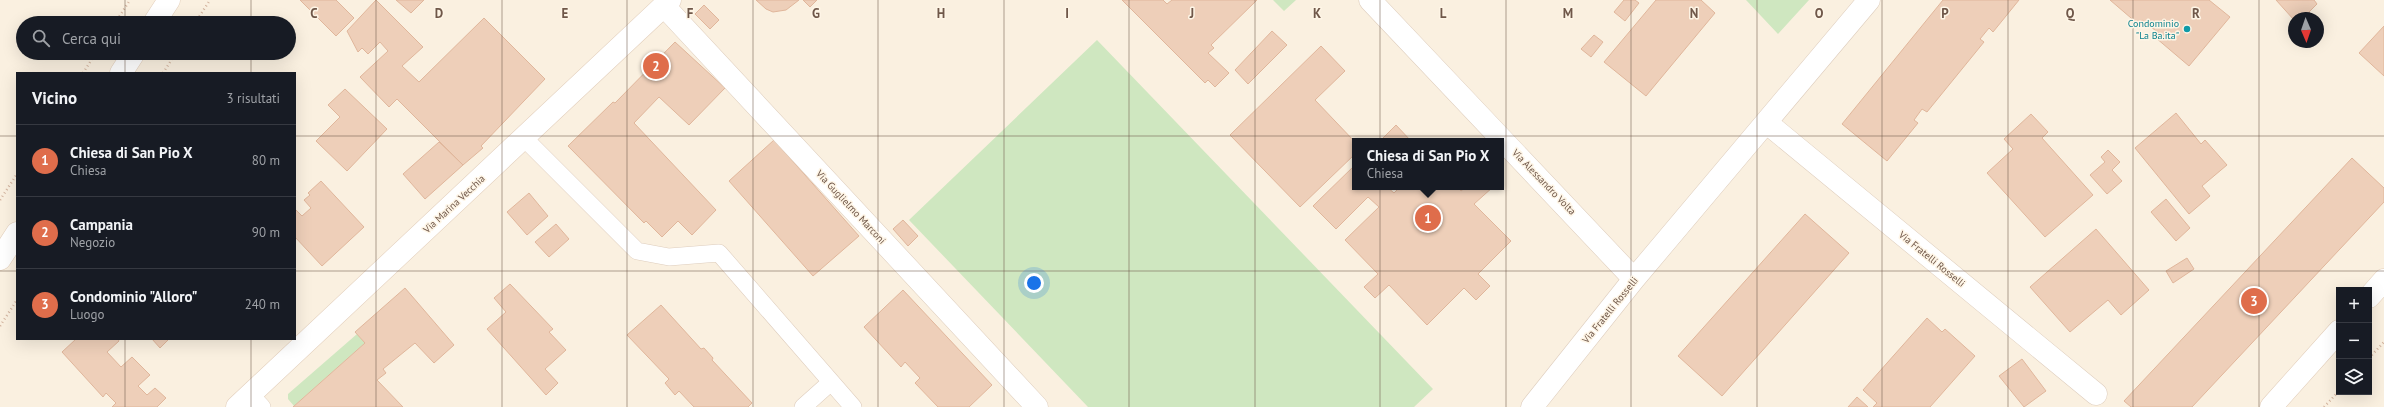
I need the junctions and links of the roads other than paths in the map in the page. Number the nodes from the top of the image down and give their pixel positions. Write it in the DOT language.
graph roads {
  1 [pos="169,0"];
  2 [pos="1370,0"];
  3 [pos="1869,0"];
  4 [pos="667,3"];
  5 [pos="159,16"];
  6 [pos="129,60"];
  7 [pos="122,72"];
  8 [pos="1767,123"];
  9 [pos="524,138"];
  10 [pos="1501,138"];
  11 [pos="1504,142"];
  12 [pos="16,235"];
  13 [pos="0,259"];
  14 [pos="1634,279"];
  15 [pos="2384,280"];
  16 [pos="2372,294"];
  17 [pos="2336,334"];
  18 [pos="831,382"];
  19 [pos="2096,394"];
  20 [pos="250,403"];
  21 [pos="803,407"];
  22 [pos="853,407"];
  23 [pos="1037,407"];
  24 [pos="1532,407"];
  25 [pos="2271,407"];
  1 -- 5 [label="street"];
  2 -- 10 [label="street, Via Alessandro Volta"];
  3 -- 8 [label="street, Via Fratelli Rosselli"];
  4 -- 9 [label="street, Via Marina Vecchia"];
  4 -- 23 [label="street, Via Guglielmo Marconi"];
  6 -- 7 [label="street"];
  8 -- 14 [label="street, Via Fratelli Rosselli"];
  8 -- 19 [label="street, Via Fratelli Rosselli"];
  9 -- 18 [label="lane"];
  9 -- 20 [label="street, Via Marina Vecchia"];
  11 -- 14 [label="street, Via Alessandro Volta"];
  12 -- 13 [label="street"];
  14 -- 24 [label="street, Via Fratelli Rosselli"];
  15 -- 16 [label="street"];
  17 -- 25 [label="street"];
  18 -- 21 [label="lane"];
  18 -- 22 [label="lane"];
}
